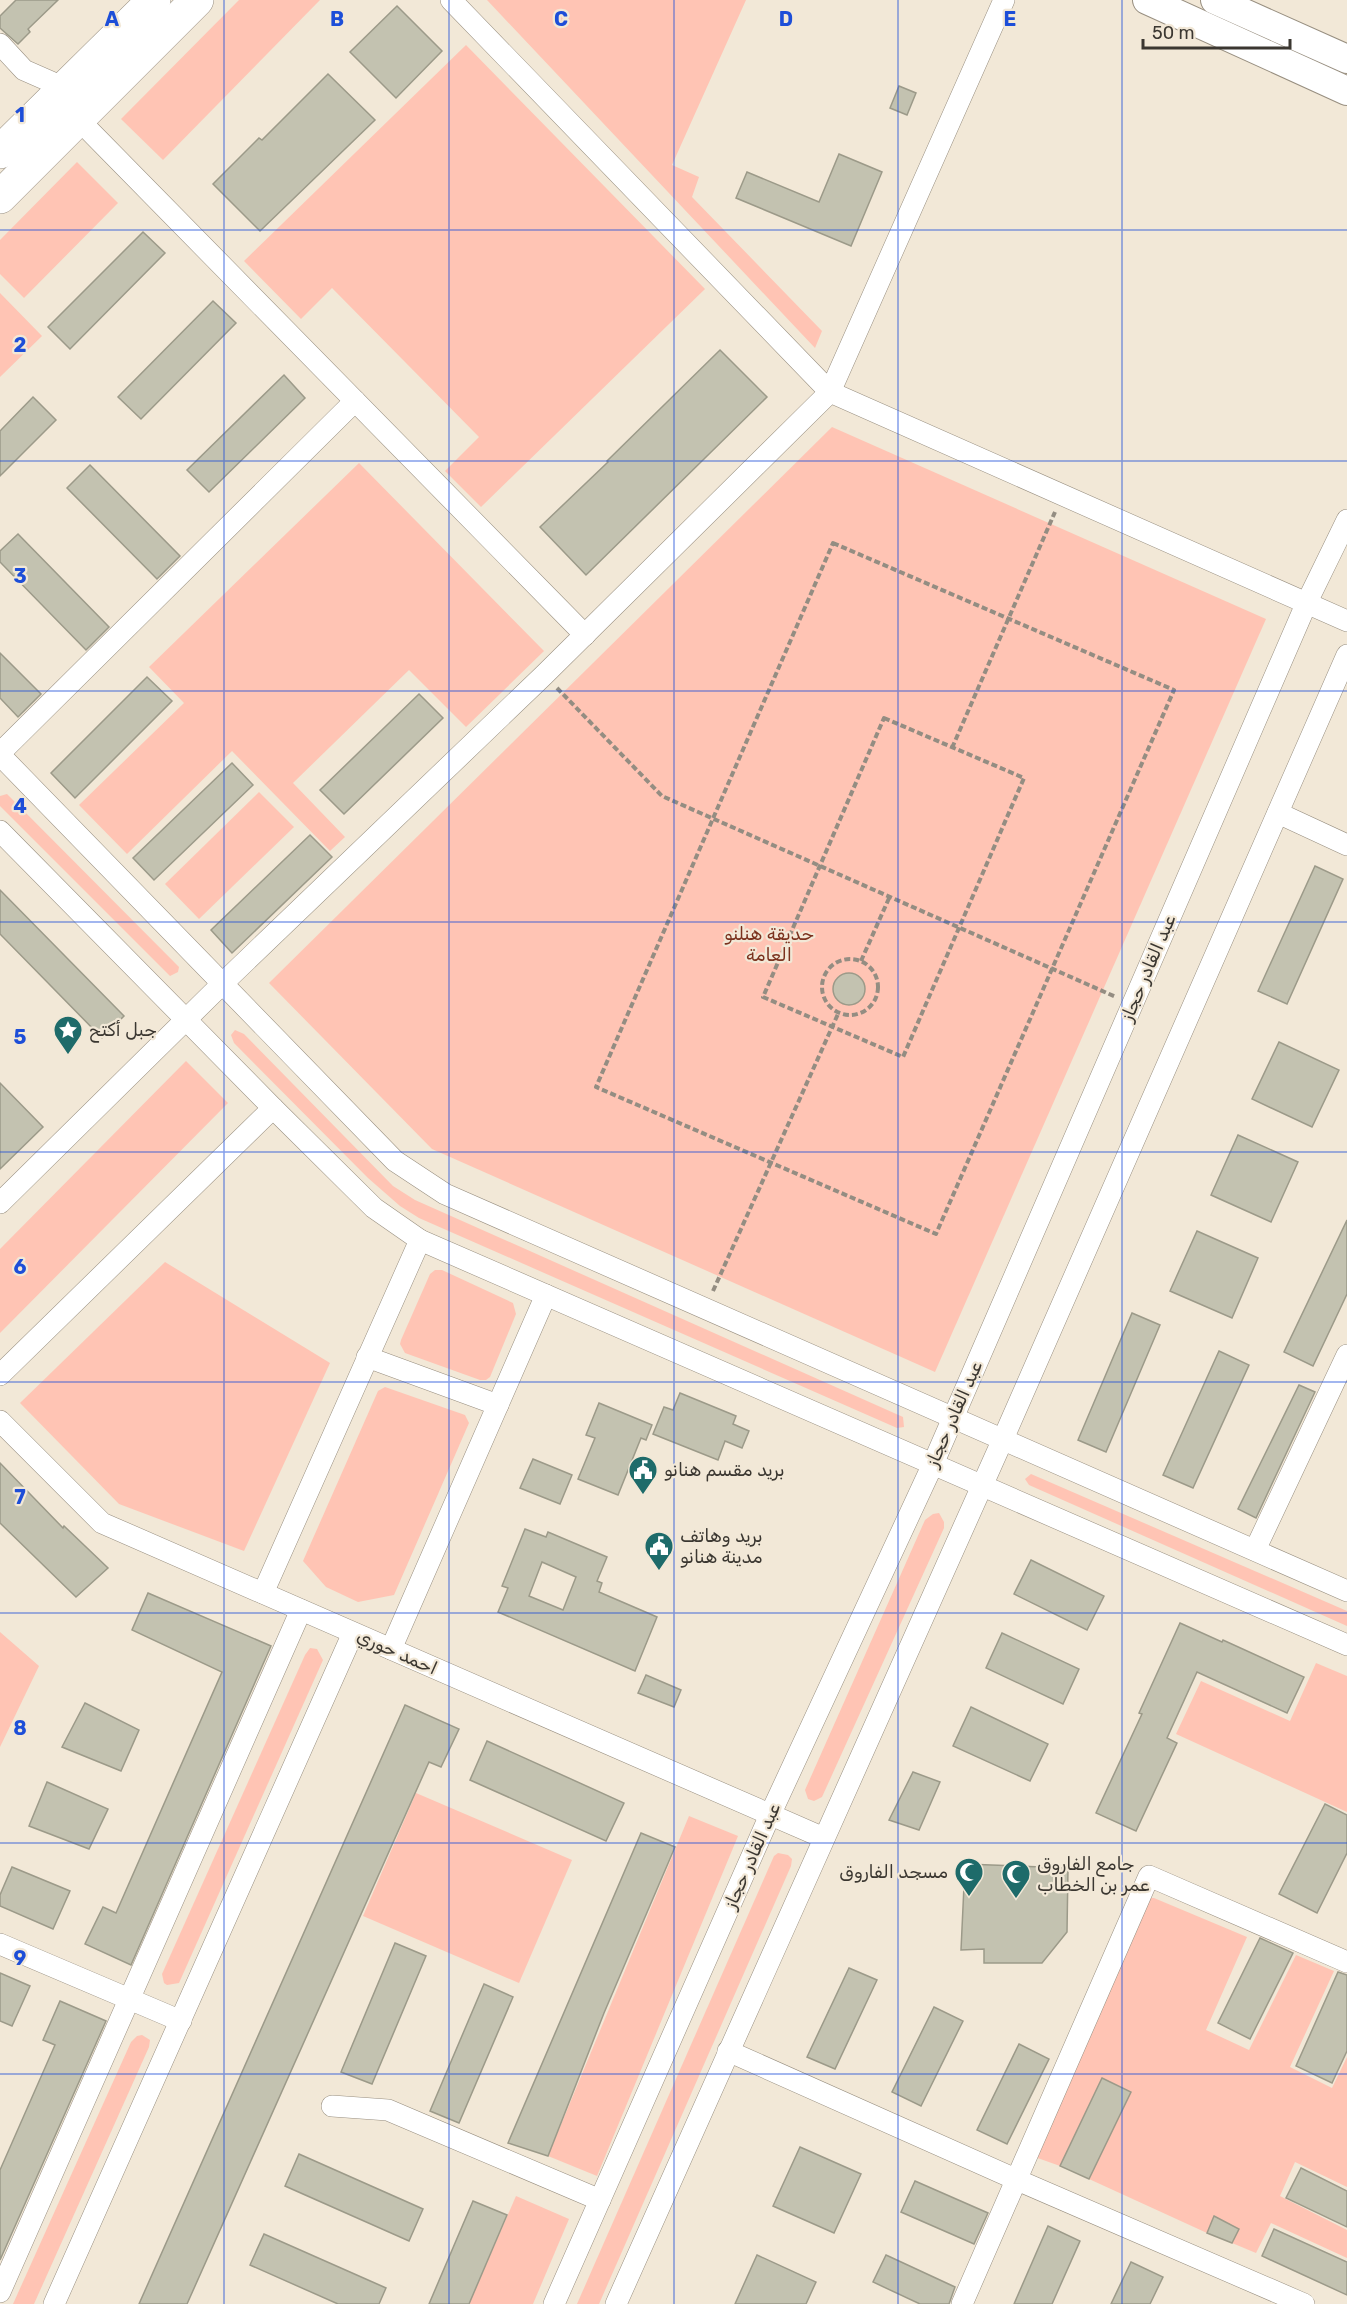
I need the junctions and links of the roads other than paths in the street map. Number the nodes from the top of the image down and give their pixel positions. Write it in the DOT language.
graph roads {
  1 [pos="154,0"];
  2 [pos="197,0"];
  3 [pos="451,0"];
  4 [pos="1004,0"];
  5 [pos="1146,0"];
  6 [pos="1215,0"];
  7 [pos="0,44"];
  8 [pos="1347,59"];
  9 [pos="65,88"];
  10 [pos="1347,91"];
  11 [pos="78,119"];
  12 [pos="0,152"];
  13 [pos="0,197"];
  14 [pos="830,392"];
  15 [pos="355,401"];
  16 [pos="1347,520"];
  17 [pos="1307,602"];
  18 [pos="1347,621"];
  19 [pos="585,635"];
  20 [pos="1347,655"];
  21 [pos="0,754"];
  22 [pos="1278,813"];
  23 [pos="0,831"];
  24 [pos="1347,845"];
  25 [pos="222,984"];
  26 [pos="185,1020"];
  27 [pos="273,1108"];
  28 [pos="0,1203"];
  29 [pos="420,1240"];
  30 [pos="546,1294"];
  31 [pos="1347,1355"];
  32 [pos="367,1357"];
  33 [pos="0,1376"];
  34 [pos="498,1405"];
  35 [pos="953,1418"];
  36 [pos="0,1421"];
  37 [pos="1003,1439"];
  38 [pos="933,1464"];
  39 [pos="982,1485"];
  40 [pos="1254,1550"];
  41 [pos="1347,1590"];
  42 [pos="263,1593"];
  43 [pos="302,1610"];
  44 [pos="353,1632"];
  45 [pos="1347,1645"];
  46 [pos="391,1649"];
  47 [pos="770,1815"];
  48 [pos="824,1838"];
  49 [pos="0,1944"];
  50 [pos="1347,1962"];
  51 [pos="130,1999"];
  52 [pos="181,2020"];
  53 [pos="728,2051"];
  54 [pos="332,2106"];
  55 [pos="1015,2179"];
  56 [pos="600,2200"];
  57 [pos="0,2292"];
  58 [pos="54,2304"];
  59 [pos="554,2304"];
  60 [pos="616,2304"];
  61 [pos="962,2304"];
  62 [pos="1304,2304"];
  1 -- 9 [label="main road"];
  2 -- 11 [label="main road"];
  3 -- 14 [label="street"];
  4 -- 14 [label="street"];
  5 -- 10 [label="main road"];
  6 -- 8 [label="main road"];
  7 -- 9 [label="street"];
  9 -- 12 [label="main road"];
  11 -- 13 [label="main road"];
  11 -- 15 [label="street"];
  14 -- 17 [label="street"];
  14 -- 19 [label="street"];
  15 -- 19 [label="street"];
  15 -- 21 [label="street"];
  16 -- 17 [label="street, عبد القادر حجاز"];
  17 -- 18 [label="street"];
  17 -- 35 [label="street, عبد القادر حجاز"];
  19 -- 25 [label="street"];
  20 -- 22 [label="street"];
  21 -- 25 [label="street"];
  22 -- 24 [label="street"];
  22 -- 37 [label="street"];
  23 -- 26 [label="street"];
  25 -- 26 [label="street"];
  25 -- 35 [label="street"];
  26 -- 27 [label="street"];
  26 -- 28 [label="street"];
  27 -- 29 [label="street"];
  27 -- 33 [label="street"];
  29 -- 30 [label="street"];
  29 -- 32 [label="street"];
  30 -- 34 [label="street"];
  30 -- 38 [label="street"];
  31 -- 40 [label="street"];
  32 -- 34 [label="street"];
  32 -- 42 [label="street"];
  34 -- 46 [label="street"];
  35 -- 37 [label="street"];
  35 -- 38 [label="street, عبد القادر حجاز"];
  36 -- 42 [label="street, احمد حوري"];
  37 -- 39 [label="street"];
  37 -- 40 [label="street"];
  38 -- 39 [label="street"];
  38 -- 47 [label="street, عبد القادر حجاز"];
  39 -- 45 [label="street"];
  39 -- 48 [label="street"];
  40 -- 41 [label="street"];
  42 -- 43 [label="street, احمد حوري"];
  43 -- 44 [label="street, احمد حوري"];
  43 -- 51 [label="street"];
  44 -- 46 [label="street, احمد حوري"];
  44 -- 52 [label="street"];
  46 -- 47 [label="street, احمد حوري"];
  47 -- 48 [label="street, احمد حوري"];
  47 -- 56 [label="street, عبد القادر حجاز"];
  48 -- 53 [label="street"];
  49 -- 51 [label="street"];
  50 -- 55 [label="street"];
  51 -- 52 [label="street"];
  51 -- 57 [label="street"];
  52 -- 58 [label="street"];
  53 -- 55 [label="street"];
  53 -- 60 [label="street"];
  54 -- 56 [label="street"];
  55 -- 61 [label="street"];
  55 -- 62 [label="street"];
  56 -- 59 [label="street, عبد القادر حجاز"];
}
